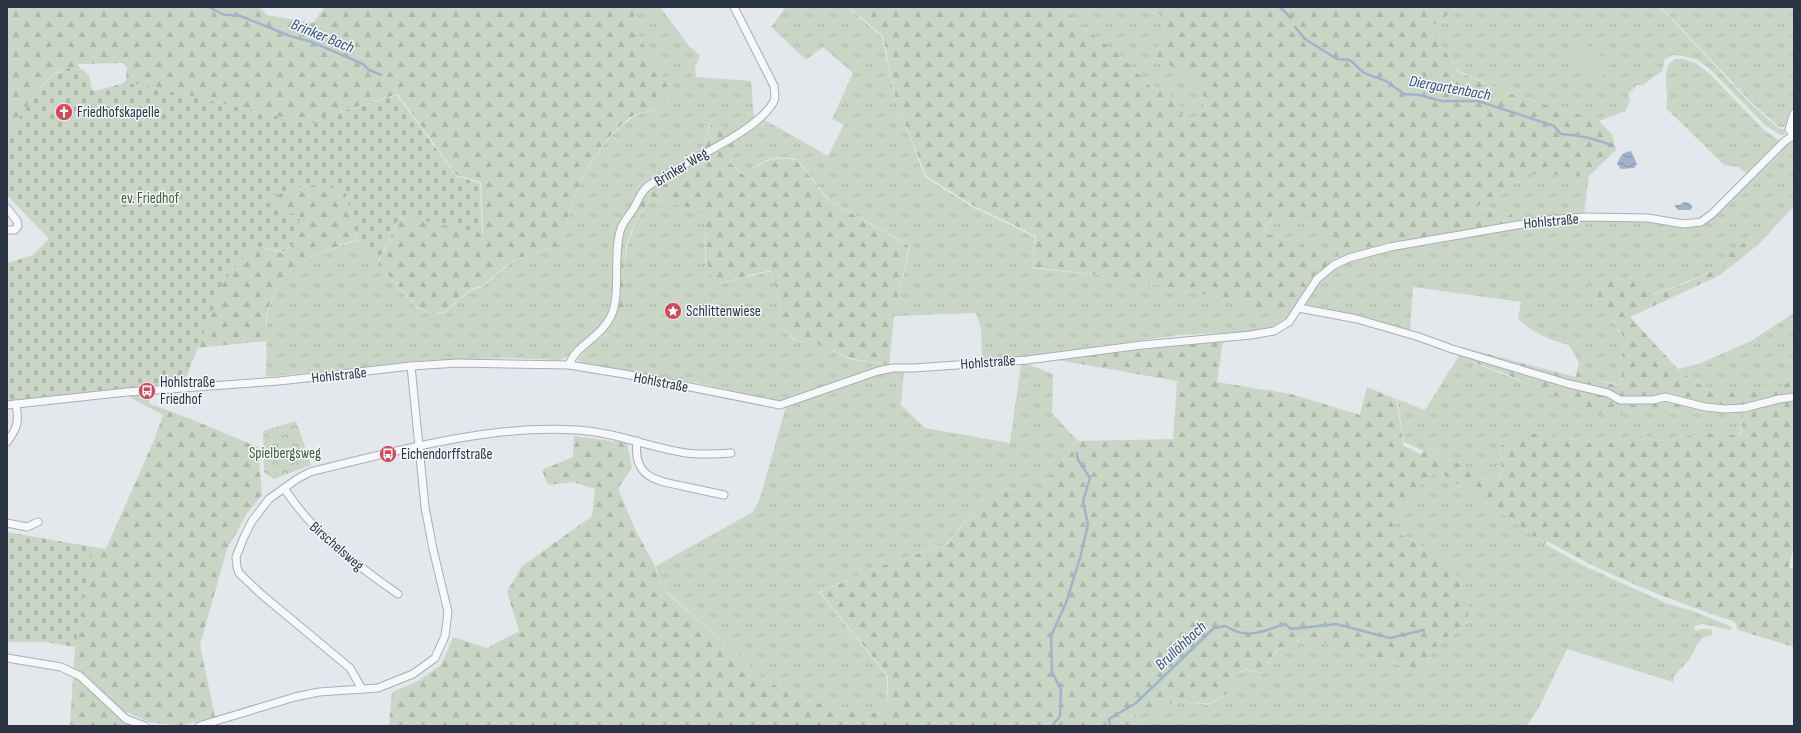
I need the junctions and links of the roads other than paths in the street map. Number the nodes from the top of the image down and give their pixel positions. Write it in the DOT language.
graph roads {
  1 [pos="734,7"];
  2 [pos="1794,113"];
  3 [pos="1793,135"];
  4 [pos="7,208"];
  5 [pos="7,230"];
  6 [pos="1299,308"];
  7 [pos="411,366"];
  8 [pos="569,366"];
  9 [pos="1794,397"];
  10 [pos="16,404"];
  11 [pos="7,405"];
  12 [pos="637,441"];
  13 [pos="7,442"];
  14 [pos="418,447"];
  15 [pos="731,453"];
  16 [pos="284,488"];
  17 [pos="724,495"];
  18 [pos="38,522"];
  19 [pos="7,523"];
  20 [pos="398,594"];
  21 [pos="7,658"];
  22 [pos="362,689"];
  23 [pos="145,726"];
  24 [pos="198,726"];
  1 -- 8 [label="street, Brinker Weg"];
  2 -- 3 [label="street"];
  3 -- 6 [label="street, Hohlstraße"];
  4 -- 5 [label="street"];
  6 -- 8 [label="street, Hohlstraße"];
  6 -- 9 [label="street"];
  7 -- 8 [label="street, Hohlstraße"];
  7 -- 10 [label="street, Hohlstraße"];
  7 -- 14 [label="street"];
  10 -- 11 [label="street, Hohlstraße"];
  10 -- 13 [label="street"];
  12 -- 14 [label="street"];
  12 -- 15 [label="street"];
  12 -- 17 [label="street"];
  14 -- 16 [label="street"];
  14 -- 22 [label="street"];
  16 -- 20 [label="street, Birschelsweg"];
  16 -- 22 [label="street"];
  18 -- 19 [label="street"];
  21 -- 23 [label="street"];
  22 -- 24 [label="street"];
}
